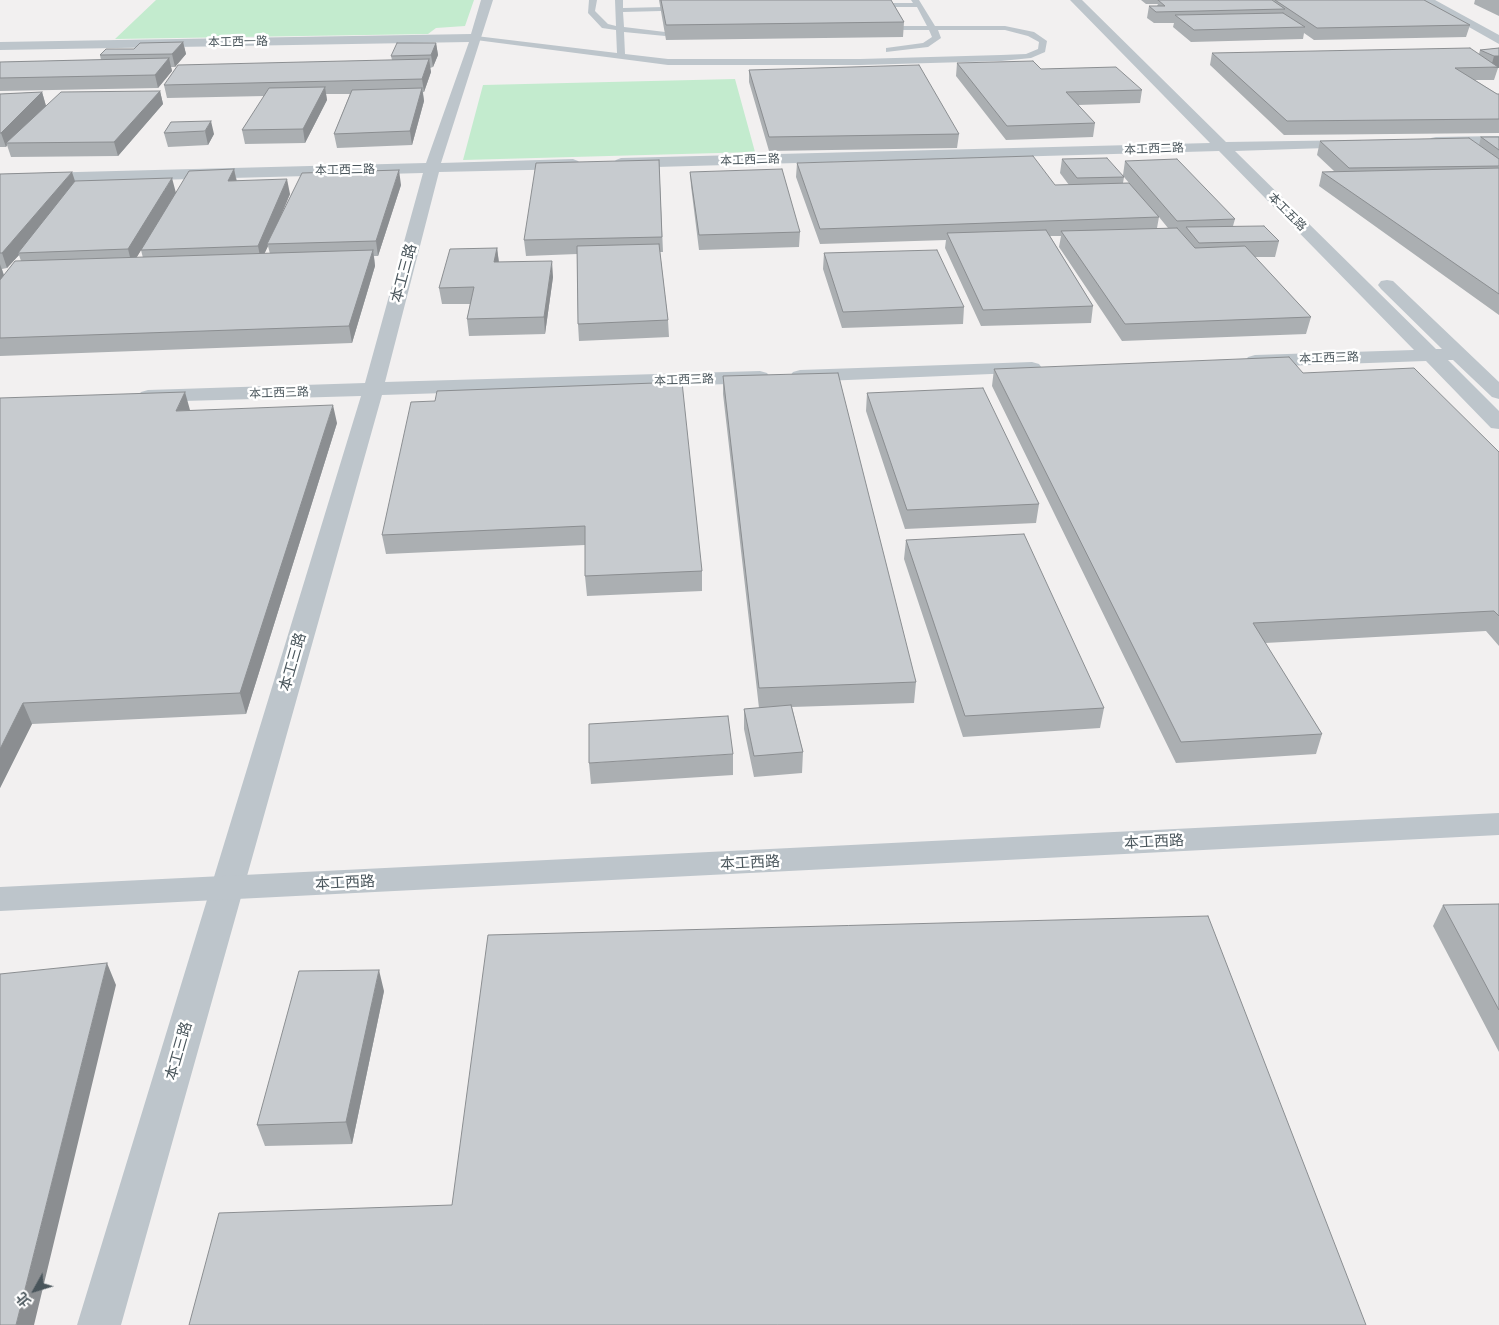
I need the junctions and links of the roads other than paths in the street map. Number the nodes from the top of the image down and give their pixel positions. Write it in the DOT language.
graph roads {
  1 [pos="487,0"];
  2 [pos="593,0"];
  3 [pos="619,0"];
  4 [pos="1076,0"];
  5 [pos="1092,0"];
  6 [pos="1427,0"];
  7 [pos="1443,0"];
  8 [pos="917,2"];
  9 [pos="884,5"];
  10 [pos="661,9"];
  11 [pos="620,10"];
  12 [pos="898,28"];
  13 [pos="1499,31"];
  14 [pos="665,34"];
  15 [pos="476,38"];
  16 [pos="1499,40"];
  17 [pos="0,46"];
  18 [pos="883,50"];
  19 [pos="785,52"];
  20 [pos="621,57"];
  21 [pos="1499,140"];
  22 [pos="1421,142"];
  23 [pos="1372,143"];
  24 [pos="1244,146"];
  25 [pos="1222,147"];
  26 [pos="1258,160"];
  27 [pos="610,163"];
  28 [pos="590,164"];
  29 [pos="432,168"];
  30 [pos="0,179"];
  31 [pos="1372,271"];
  32 [pos="1458,354"];
  33 [pos="1430,355"];
  34 [pos="1231,362"];
  35 [pos="1051,368"];
  36 [pos="373,390"];
  37 [pos="1499,393"];
  38 [pos="128,397"];
  39 [pos="1499,423"];
  40 [pos="1499,824"];
  41 [pos="226,889"];
  42 [pos="0,900"];
  43 [pos="99,1325"];
  1 -- 15 [label="street, 本工三路"];
  2 -- 14 [label="lane"];
  3 -- 11 [label="lane"];
  4 -- 25 [label="street, 本工五路"];
  5 -- 24 [label="street"];
  6 -- 16 [label="street"];
  7 -- 13 [label="street"];
  8 -- 9 [label="lane"];
  8 -- 18 [label="lane"];
  10 -- 11 [label="lane"];
  11 -- 20 [label="lane"];
  12 -- 20 [label="lane"];
  15 -- 17 [label="street, 本工西一路"];
  15 -- 20 [label="lane"];
  15 -- 29 [label="street, 本工三路"];
  19 -- 20 [label="lane"];
  21 -- 22 [label="street"];
  23 -- 24 [label="street, 本工西二路"];
  24 -- 25 [label="street, 本工西二路"];
  24 -- 26 [label="street"];
  25 -- 27 [label="street, 本工西二路"];
  25 -- 33 [label="street, 本工五路"];
  28 -- 29 [label="street, 本工西二路"];
  29 -- 30 [label="street, 本工西二路"];
  29 -- 36 [label="street, 本工三路"];
  31 -- 32 [label="street"];
  32 -- 33 [label="street, 本工西三路"];
  32 -- 37 [label="street"];
  33 -- 34 [label="street, 本工西三路"];
  33 -- 39 [label="street, 本工五路"];
  35 -- 36 [label="street, 本工西三路"];
  36 -- 38 [label="street, 本工西三路"];
  36 -- 41 [label="street, 本工三路"];
  40 -- 41 [label="street, 本工西路"];
  41 -- 42 [label="street, 本工西路"];
  41 -- 43 [label="street, 本工三路"];
}
